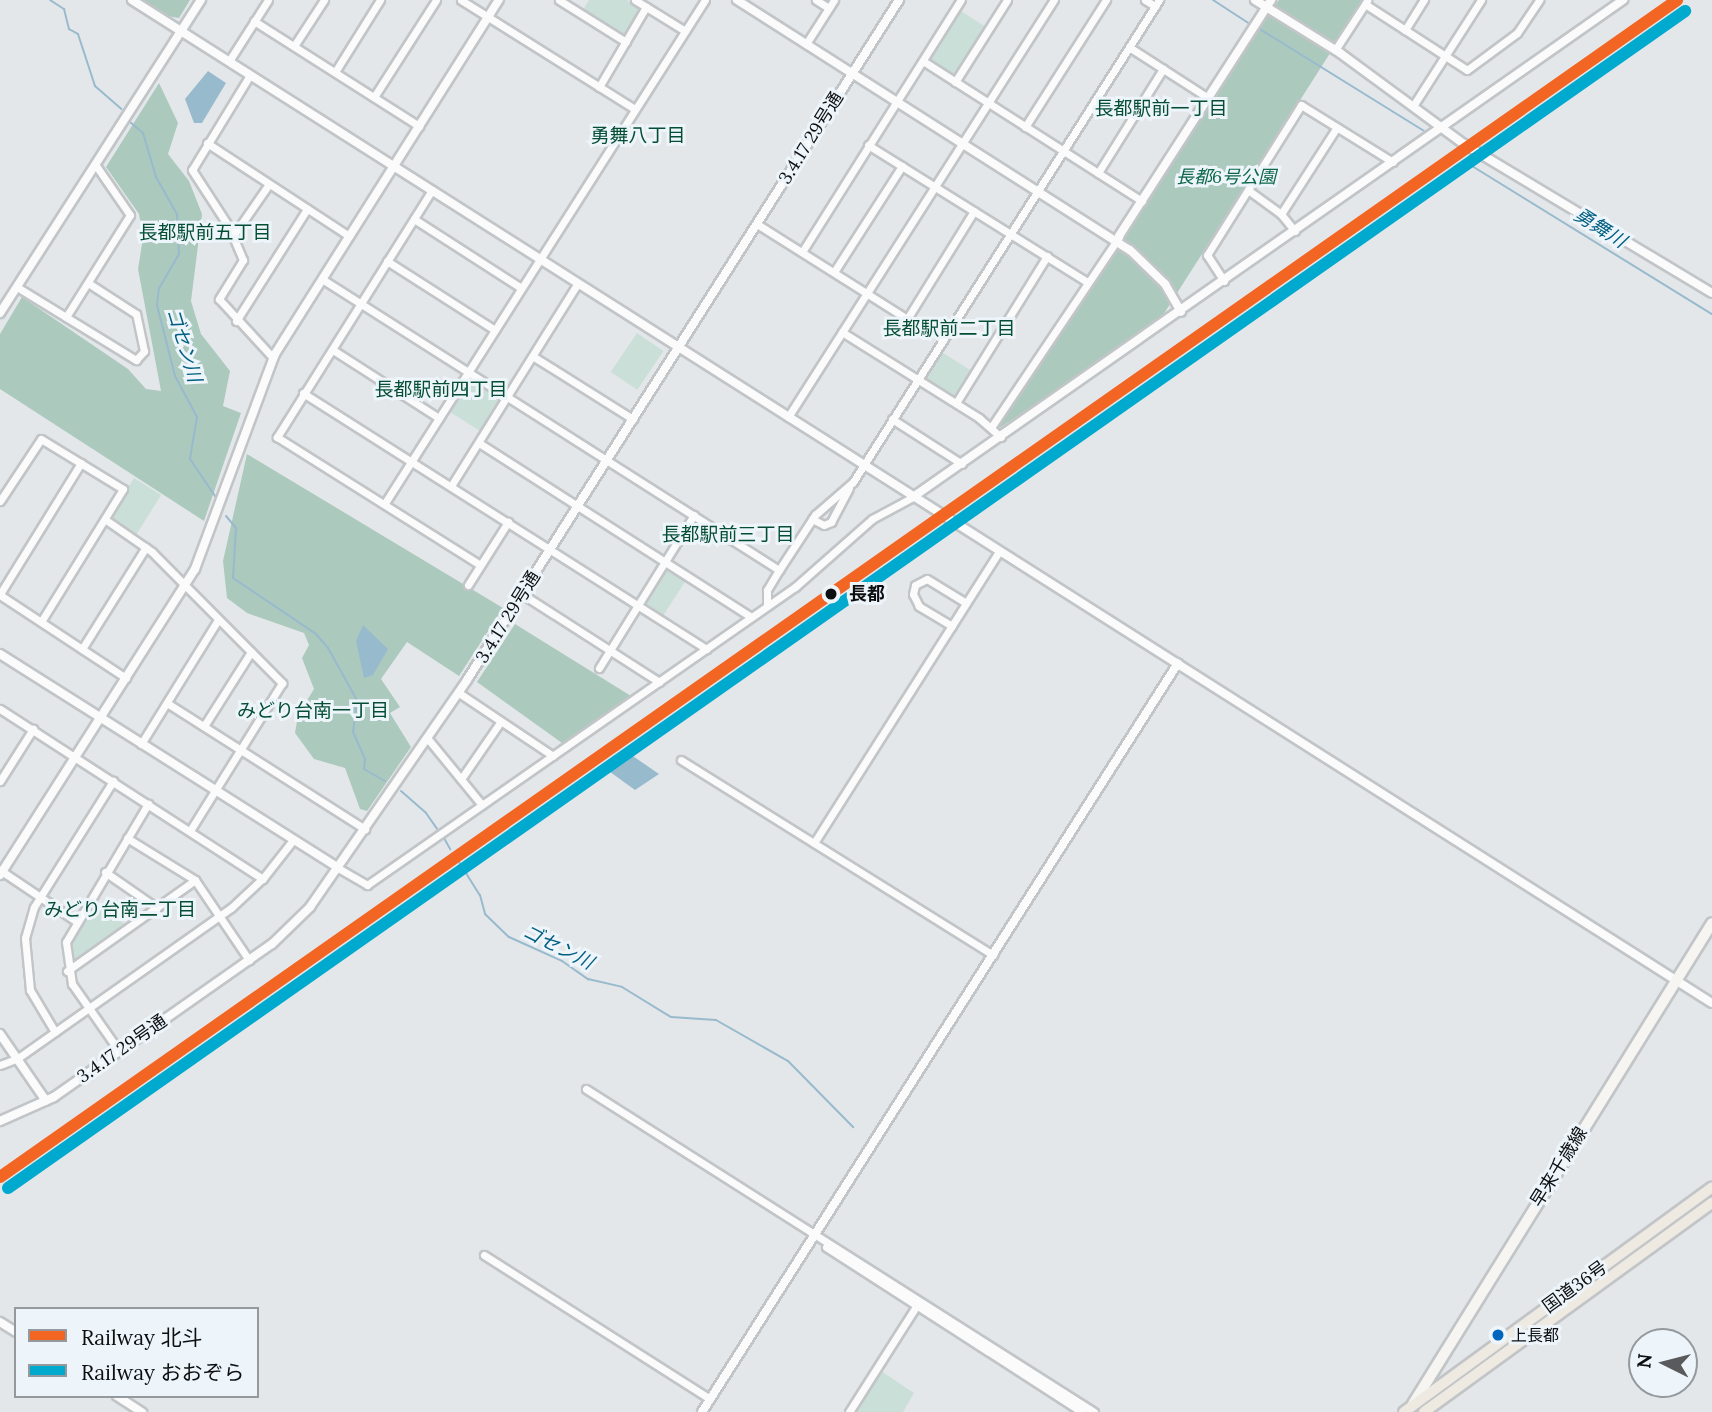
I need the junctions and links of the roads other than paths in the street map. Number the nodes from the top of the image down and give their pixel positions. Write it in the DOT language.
graph roads {
  1 [pos="132,0"];
  2 [pos="201,0"];
  3 [pos="268,0"];
  4 [pos="324,0"];
  5 [pos="380,0"];
  6 [pos="436,0"];
  7 [pos="461,0"];
  8 [pos="499,0"];
  9 [pos="559,0"];
  10 [pos="635,0"];
  11 [pos="705,0"];
  12 [pos="737,0"];
  13 [pos="816,0"];
  14 [pos="834,0"];
  15 [pos="899,0"];
  16 [pos="961,0"];
  17 [pos="1007,0"];
  18 [pos="1054,0"];
  19 [pos="1106,0"];
  20 [pos="1145,0"];
  21 [pos="1255,0"];
  22 [pos="1424,0"];
  23 [pos="1481,0"];
  24 [pos="1539,0"];
  25 [pos="1620,1"];
  26 [pos="1366,2"];
  27 [pos="1157,3"];
  28 [pos="1269,4"];
  29 [pos="646,7"];
  30 [pos="829,8"];
  31 [pos="488,17"];
  32 [pos="254,21"];
  33 [pos="1405,30"];
  34 [pos="181,31"];
  35 [pos="685,31"];
  36 [pos="626,42"];
  37 [pos="806,44"];
  38 [pos="294,46"];
  39 [pos="1129,47"];
  40 [pos="1335,50"];
  41 [pos="1445,56"];
  42 [pos="229,61"];
  43 [pos="923,61"];
  44 [pos="1163,69"];
  45 [pos="335,72"];
  46 [pos="852,74"];
  47 [pos="250,75"];
  48 [pos="955,82"];
  49 [pos="599,87"];
  50 [pos="374,97"];
  51 [pos="1208,98"];
  52 [pos="896,103"];
  53 [pos="988,104"];
  54 [pos="1413,106"];
  55 [pos="635,109"];
  56 [pos="419,126"];
  57 [pos="1025,127"];
  58 [pos="1337,127"];
  59 [pos="1441,128"];
  60 [pos="207,143"];
  61 [pos="868,145"];
  62 [pos="962,145"];
  63 [pos="1063,151"];
  64 [pos="1393,162"];
  65 [pos="94,164"];
  66 [pos="394,166"];
  67 [pos="902,166"];
  68 [pos="1098,173"];
  69 [pos="269,184"];
  70 [pos="935,187"];
  71 [pos="432,190"];
  72 [pos="1248,190"];
  73 [pos="1037,191"];
  74 [pos="1142,201"];
  75 [pos="307,209"];
  76 [pos="974,211"];
  77 [pos="1282,214"];
  78 [pos="414,219"];
  79 [pos="757,224"];
  80 [pos="1295,231"];
  81 [pos="1010,233"];
  82 [pos="233,236"];
  83 [pos="349,236"];
  84 [pos="1118,239"];
  85 [pos="802,252"];
  86 [pos="540,257"];
  87 [pos="1047,257"];
  88 [pos="387,261"];
  89 [pos="834,272"];
  90 [pos="322,279"];
  91 [pos="1224,281"];
  92 [pos="1087,282"];
  93 [pos="88,283"];
  94 [pos="578,283"];
  95 [pos="17,287"];
  96 [pos="521,288"];
  97 [pos="1712,293"];
  98 [pos="867,294"];
  99 [pos="360,304"];
  100 [pos="1181,312"];
  101 [pos="0,313"];
  102 [pos="66,317"];
  103 [pos="236,321"];
  104 [pos="495,330"];
  105 [pos="842,332"];
  106 [pos="678,347"];
  107 [pos="333,350"];
  108 [pos="534,357"];
  109 [pos="273,358"];
  110 [pos="469,372"];
  111 [pos="918,380"];
  112 [pos="303,393"];
  113 [pos="509,397"];
  114 [pos="956,403"];
  115 [pos="788,417"];
  116 [pos="439,418"];
  117 [pos="633,419"];
  118 [pos="892,419"];
  119 [pos="992,426"];
  120 [pos="1001,437"];
  121 [pos="479,443"];
  122 [pos="607,459"];
  123 [pos="412,461"];
  124 [pos="81,463"];
  125 [pos="962,464"];
  126 [pos="863,465"];
  127 [pos="451,486"];
  128 [pos="849,487"];
  129 [pos="913,497"];
  130 [pos="0,501"];
  131 [pos="385,503"];
  132 [pos="577,506"];
  133 [pos="694,515"];
  134 [pos="812,519"];
  135 [pos="106,520"];
  136 [pos="508,522"];
  137 [pos="146,547"];
  138 [pos="550,550"];
  139 [pos="999,551"];
  140 [pos="665,562"];
  141 [pos="480,565"];
  142 [pos="779,570"];
  143 [pos="468,585"];
  144 [pos="184,586"];
  145 [pos="0,594"];
  146 [pos="522,594"];
  147 [pos="966,603"];
  148 [pos="638,605"];
  149 [pos="767,605"];
  150 [pos="751,617"];
  151 [pos="218,620"];
  152 [pos="41,622"];
  153 [pos="952,626"];
  154 [pos="82,649"];
  155 [pos="707,649"];
  156 [pos="610,651"];
  157 [pos="251,652"];
  158 [pos="0,654"];
  159 [pos="1178,663"];
  160 [pos="599,668"];
  161 [pos="126,678"];
  162 [pos="659,682"];
  163 [pos="459,693"];
  164 [pos="167,703"];
  165 [pos="0,709"];
  166 [pos="99,718"];
  167 [pos="501,721"];
  168 [pos="204,726"];
  169 [pos="33,729"];
  170 [pos="428,739"];
  171 [pos="141,744"];
  172 [pos="241,750"];
  173 [pos="75,756"];
  174 [pos="553,756"];
  175 [pos="681,760"];
  176 [pos="461,779"];
  177 [pos="0,781"];
  178 [pos="113,781"];
  179 [pos="215,791"];
  180 [pos="148,804"];
  181 [pos="482,805"];
  182 [pos="365,829"];
  183 [pos="190,831"];
  184 [pos="127,838"];
  185 [pos="293,840"];
  186 [pos="814,844"];
  187 [pos="338,868"];
  188 [pos="1,872"];
  189 [pos="105,872"];
  190 [pos="263,879"];
  191 [pos="195,880"];
  192 [pos="41,897"];
  193 [pos="157,908"];
  194 [pos="219,916"];
  195 [pos="76,921"];
  196 [pos="1712,923"];
  197 [pos="993,955"];
  198 [pos="249,960"];
  199 [pos="67,971"];
  200 [pos="1676,980"];
  201 [pos="1712,1003"];
  202 [pos="88,1008"];
  203 [pos="55,1032"];
  204 [pos="0,1034"];
  205 [pos="119,1051"];
  206 [pos="18,1058"];
  207 [pos="0,1065"];
  208 [pos="586,1088"];
  209 [pos="46,1101"];
  210 [pos="0,1121"];
  211 [pos="1712,1187"];
  212 [pos="1712,1203"];
  213 [pos="815,1237"];
  214 [pos="484,1255"];
  215 [pos="918,1304"];
  216 [pos="120,1398"];
  217 [pos="710,1399"];
  218 [pos="1409,1410"];
  219 [pos="142,1412"];
  220 [pos="702,1412"];
  221 [pos="849,1412"];
  222 [pos="1082,1412"];
  223 [pos="1094,1412"];
  224 [pos="1424,1412"];
  1 -- 34 [label="street"];
  2 -- 34 [label="street"];
  3 -- 32 [label="street"];
  4 -- 38 [label="street"];
  5 -- 45 [label="street"];
  6 -- 50 [label="street"];
  7 -- 31 [label="street"];
  8 -- 31 [label="street"];
  9 -- 36 [label="street"];
  10 -- 29 [label="street"];
  11 -- 35 [label="street"];
  12 -- 37 [label="street"];
  13 -- 30 [label="street"];
  14 -- 30 [label="street"];
  15 -- 46 [label="street, 3.4.17 29号通"];
  16 -- 43 [label="street"];
  17 -- 48 [label="street"];
  18 -- 53 [label="street"];
  19 -- 57 [label="street"];
  20 -- 27 [label="street"];
  21 -- 28 [label="street"];
  22 -- 33 [label="street"];
  23 -- 41 [label="street"];
  24 -- 41 [label="street"];
  25 -- 59 [label="street"];
  26 -- 33 [label="street"];
  26 -- 40 [label="street"];
  27 -- 39 [label="street"];
  28 -- 40 [label="street"];
  28 -- 51 [label="street"];
  29 -- 35 [label="street"];
  29 -- 36 [label="street"];
  30 -- 37 [label="street"];
  31 -- 49 [label="street"];
  31 -- 56 [label="street"];
  32 -- 38 [label="street"];
  32 -- 42 [label="street"];
  33 -- 41 [label="street"];
  34 -- 42 [label="street"];
  34 -- 65 [label="street"];
  35 -- 55 [label="street"];
  36 -- 49 [label="street"];
  37 -- 46 [label="street"];
  38 -- 45 [label="street"];
  39 -- 44 [label="street"];
  39 -- 63 [label="street"];
  40 -- 54 [label="street"];
  41 -- 54 [label="street"];
  42 -- 47 [label="street"];
  43 -- 48 [label="street"];
  43 -- 52 [label="street"];
  44 -- 51 [label="street"];
  44 -- 68 [label="street"];
  45 -- 50 [label="street"];
  46 -- 52 [label="street"];
  46 -- 79 [label="street, 3.4.17 29号通"];
  47 -- 60 [label="street"];
  47 -- 66 [label="street"];
  48 -- 53 [label="street"];
  49 -- 55 [label="street"];
  50 -- 56 [label="street"];
  51 -- 74 [label="street"];
  52 -- 61 [label="street"];
  52 -- 62 [label="street"];
  53 -- 57 [label="street"];
  53 -- 62 [label="street"];
  54 -- 59 [label="street"];
  55 -- 86 [label="street"];
  56 -- 66 [label="street"];
  57 -- 63 [label="street"];
  58 -- 64 [label="street"];
  58 -- 72 [label="street"];
  58 -- 77 [label="street"];
  59 -- 64 [label="street"];
  59 -- 97 [label="street"];
  60 -- 69 [label="street"];
  60 -- 82 [label="street"];
  61 -- 67 [label="street"];
  61 -- 85 [label="street"];
  62 -- 70 [label="street"];
  62 -- 73 [label="street"];
  63 -- 68 [label="street"];
  63 -- 73 [label="street"];
  64 -- 80 [label="street"];
  65 -- 93 [label="street"];
  65 -- 95 [label="street"];
  66 -- 71 [label="street"];
  66 -- 83 [label="street"];
  67 -- 70 [label="street"];
  67 -- 89 [label="street"];
  68 -- 74 [label="street"];
  69 -- 75 [label="street"];
  69 -- 82 [label="street"];
  70 -- 76 [label="street"];
  70 -- 98 [label="street"];
  71 -- 78 [label="street"];
  71 -- 86 [label="street"];
  72 -- 77 [label="street"];
  72 -- 91 [label="street"];
  73 -- 81 [label="street"];
  73 -- 84 [label="street"];
  74 -- 84 [label="street"];
  75 -- 83 [label="street"];
  75 -- 103 [label="street"];
  76 -- 81 [label="street"];
  76 -- 98 [label="street"];
  77 -- 80 [label="street"];
  78 -- 88 [label="street"];
  78 -- 96 [label="street"];
  79 -- 85 [label="street"];
  79 -- 106 [label="street, 3.4.17 29号通"];
  80 -- 91 [label="street"];
  81 -- 87 [label="street"];
  81 -- 111 [label="street"];
  82 -- 103 [label="street"];
  83 -- 90 [label="street"];
  84 -- 92 [label="street"];
  84 -- 100 [label="street"];
  85 -- 89 [label="street"];
  86 -- 94 [label="street"];
  86 -- 96 [label="street"];
  87 -- 92 [label="street"];
  87 -- 114 [label="street"];
  88 -- 99 [label="street"];
  88 -- 104 [label="street"];
  89 -- 98 [label="street"];
  90 -- 99 [label="street"];
  90 -- 109 [label="street"];
  91 -- 100 [label="street"];
  92 -- 119 [label="street"];
  93 -- 102 [label="street"];
  93 -- 102 [label="street"];
  94 -- 106 [label="street"];
  94 -- 108 [label="street"];
  95 -- 101 [label="street"];
  95 -- 102 [label="street"];
  96 -- 104 [label="street"];
  98 -- 105 [label="street"];
  99 -- 107 [label="street"];
  99 -- 110 [label="street"];
  100 -- 120 [label="street"];
  103 -- 109 [label="street"];
  104 -- 110 [label="street"];
  105 -- 111 [label="street"];
  105 -- 115 [label="street"];
  106 -- 115 [label="street"];
  106 -- 117 [label="street, 3.4.17 29号通"];
  107 -- 112 [label="street"];
  107 -- 116 [label="street"];
  108 -- 113 [label="street"];
  108 -- 117 [label="street"];
  109 -- 144 [label="street"];
  110 -- 113 [label="street"];
  110 -- 116 [label="street"];
  111 -- 114 [label="street"];
  111 -- 118 [label="street"];
  112 -- 123 [label="street"];
  112 -- 131 [label="street"];
  113 -- 121 [label="street"];
  113 -- 122 [label="street"];
  114 -- 119 [label="street"];
  115 -- 126 [label="street"];
  116 -- 123 [label="street"];
  117 -- 122 [label="street, 3.4.17 29号通"];
  118 -- 125 [label="street"];
  118 -- 126 [label="street"];
  119 -- 120 [label="street"];
  120 -- 125 [label="street"];
  121 -- 127 [label="street"];
  121 -- 132 [label="street"];
  122 -- 132 [label="street, 3.4.17 29号通"];
  122 -- 133 [label="street"];
  123 -- 127 [label="street"];
  123 -- 131 [label="street"];
  124 -- 130 [label="street"];
  124 -- 135 [label="street"];
  124 -- 145 [label="street"];
  125 -- 129 [label="street"];
  126 -- 128 [label="street"];
  126 -- 129 [label="street"];
  127 -- 136 [label="street"];
  128 -- 134 [label="street"];
  128 -- 134 [label="street"];
  129 -- 139 [label="street"];
  129 -- 149 [label="street"];
  131 -- 141 [label="street"];
  132 -- 138 [label="street, 3.4.17 29号通"];
  132 -- 140 [label="street"];
  133 -- 140 [label="street"];
  133 -- 142 [label="street"];
  134 -- 142 [label="street"];
  135 -- 137 [label="street"];
  135 -- 152 [label="street"];
  136 -- 138 [label="street"];
  136 -- 141 [label="street"];
  137 -- 144 [label="street"];
  137 -- 154 [label="street"];
  138 -- 146 [label="street, 3.4.17 29号通"];
  138 -- 148 [label="street"];
  139 -- 147 [label="street"];
  139 -- 159 [label="street"];
  140 -- 148 [label="street"];
  140 -- 150 [label="street"];
  141 -- 143 [label="street"];
  142 -- 149 [label="street"];
  144 -- 151 [label="street"];
  144 -- 161 [label="street"];
  145 -- 152 [label="street"];
  146 -- 156 [label="street"];
  146 -- 163 [label="street, 3.4.17 29号通"];
  147 -- 153 [label="street"];
  147 -- 153 [label="street"];
  148 -- 155 [label="street"];
  148 -- 156 [label="street"];
  149 -- 150 [label="street"];
  150 -- 155 [label="street"];
  151 -- 157 [label="street"];
  151 -- 164 [label="street"];
  152 -- 154 [label="street"];
  153 -- 186 [label="street"];
  154 -- 161 [label="street"];
  155 -- 162 [label="street"];
  156 -- 160 [label="street"];
  156 -- 162 [label="street"];
  157 -- 168 [label="street"];
  157 -- 172 [label="street"];
  158 -- 166 [label="street"];
  159 -- 197 [label="street"];
  159 -- 200 [label="street"];
  161 -- 166 [label="street"];
  162 -- 174 [label="street"];
  163 -- 167 [label="street"];
  163 -- 170 [label="street, 3.4.17 29号通"];
  164 -- 168 [label="street"];
  164 -- 171 [label="street"];
  165 -- 169 [label="street"];
  166 -- 171 [label="street"];
  166 -- 173 [label="street"];
  167 -- 174 [label="street"];
  167 -- 176 [label="street"];
  168 -- 172 [label="street"];
  169 -- 173 [label="street"];
  169 -- 177 [label="street"];
  170 -- 176 [label="street"];
  170 -- 182 [label="street, 3.4.17 29号通"];
  171 -- 179 [label="street"];
  172 -- 179 [label="street"];
  172 -- 182 [label="street"];
  173 -- 178 [label="street"];
  173 -- 188 [label="street"];
  174 -- 181 [label="street"];
  175 -- 186 [label="street"];
  176 -- 181 [label="street"];
  178 -- 180 [label="street"];
  178 -- 192 [label="street"];
  179 -- 183 [label="street"];
  179 -- 185 [label="street"];
  180 -- 183 [label="street"];
  180 -- 184 [label="street"];
  181 -- 187 [label="street"];
  182 -- 187 [label="street, 3.4.17 29号通"];
  183 -- 190 [label="street"];
  184 -- 189 [label="street"];
  184 -- 191 [label="street"];
  185 -- 187 [label="street"];
  185 -- 190 [label="street"];
  186 -- 197 [label="street"];
  187 -- 198 [label="street, 3.4.17 29号通"];
  188 -- 192 [label="street"];
  189 -- 193 [label="street"];
  189 -- 195 [label="street"];
  190 -- 194 [label="street"];
  191 -- 193 [label="street"];
  191 -- 194 [label="street"];
  192 -- 195 [label="street"];
  192 -- 203 [label="street"];
  193 -- 199 [label="street"];
  194 -- 198 [label="street"];
  194 -- 202 [label="street"];
  195 -- 199 [label="street"];
  196 -- 200 [label="main road, 早来千歳線"];
  197 -- 213 [label="street"];
  198 -- 205 [label="street, 3.4.17 29号通"];
  199 -- 202 [label="street"];
  200 -- 201 [label="street"];
  200 -- 218 [label="main road, 早来千歳線"];
  202 -- 203 [label="street"];
  202 -- 205 [label="street"];
  203 -- 206 [label="street"];
  204 -- 206 [label="street"];
  205 -- 209 [label="street, 3.4.17 29号通"];
  206 -- 207 [label="street"];
  206 -- 209 [label="street"];
  208 -- 213 [label="street"];
  209 -- 210 [label="street, 3.4.17 29号通"];
  211 -- 218 [label="highway, 国道36号"];
  212 -- 224 [label="highway, 国道36号"];
  213 -- 215 [label="street"];
  213 -- 217 [label="street"];
  214 -- 217 [label="street"];
  215 -- 221 [label="street"];
  215 -- 222 [label="street"];
  215 -- 223 [label="street"];
  216 -- 219 [label="street"];
  217 -- 220 [label="street"];
}
